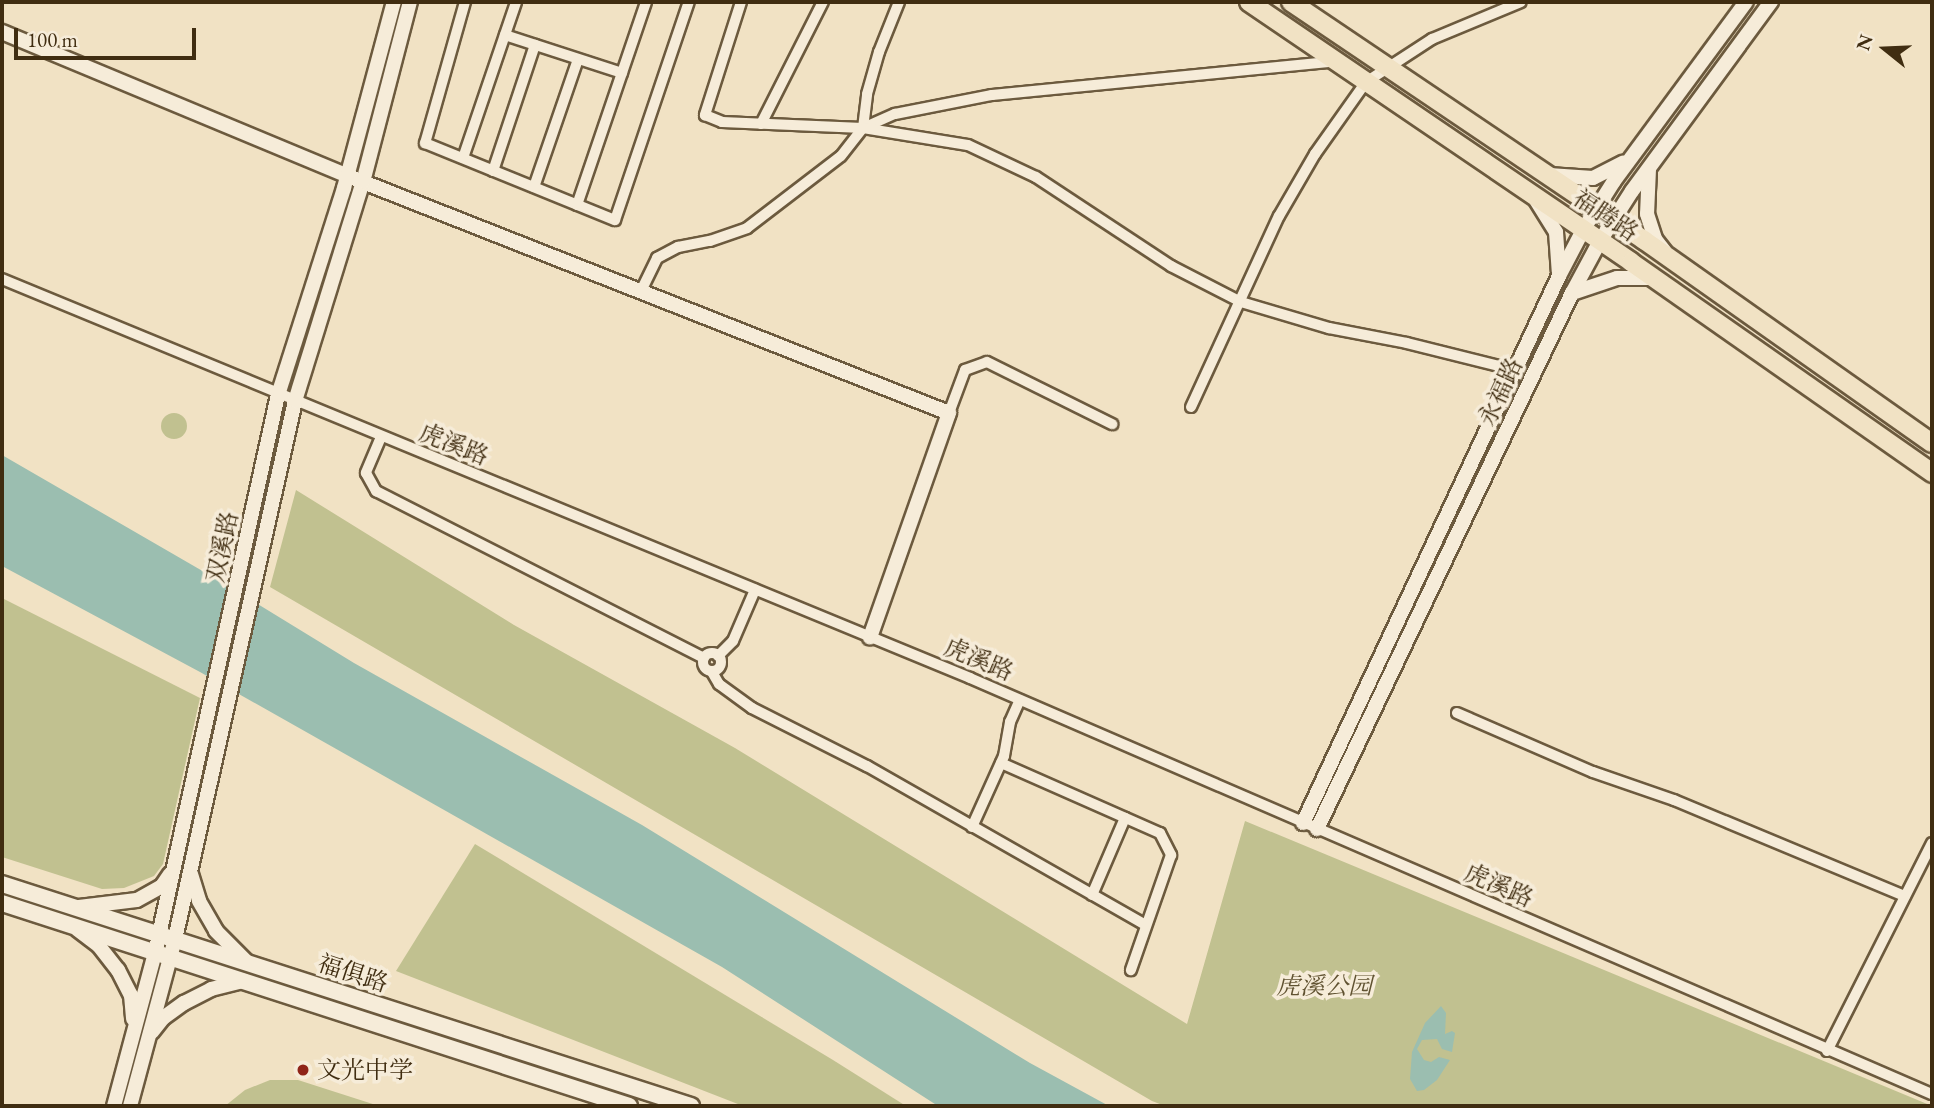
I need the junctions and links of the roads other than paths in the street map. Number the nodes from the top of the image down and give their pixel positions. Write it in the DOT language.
graph roads {
  1 [pos="394,2"];
  2 [pos="410,2"];
  3 [pos="466,2"];
  4 [pos="516,2"];
  5 [pos="646,2"];
  6 [pos="689,2"];
  7 [pos="741,2"];
  8 [pos="823,2"];
  9 [pos="899,2"];
  10 [pos="1249,2"];
  11 [pos="1291,2"];
  12 [pos="1521,2"];
  13 [pos="1746,2"];
  14 [pos="1771,2"];
  15 [pos="2,32"];
  16 [pos="505,35"];
  17 [pos="535,45"];
  18 [pos="578,59"];
  19 [pos="1336,61"];
  20 [pos="1387,66"];
  21 [pos="622,73"];
  22 [pos="1366,82"];
  23 [pos="761,124"];
  24 [pos="863,128"];
  25 [pos="463,158"];
  26 [pos="1630,159"];
  27 [pos="1649,168"];
  28 [pos="493,171"];
  29 [pos="1547,174"];
  30 [pos="348,176"];
  31 [pos="363,182"];
  32 [pos="534,187"];
  33 [pos="1534,195"];
  34 [pos="577,205"];
  35 [pos="1597,208"];
  36 [pos="1613,219"];
  37 [pos="1583,230"];
  38 [pos="1600,241"];
  39 [pos="1667,256"];
  40 [pos="1559,276"];
  41 [pos="1653,278"];
  42 [pos="2,279"];
  43 [pos="641,290"];
  44 [pos="1572,293"];
  45 [pos="1241,302"];
  46 [pos="1515,370"];
  47 [pos="278,395"];
  48 [pos="295,401"];
  49 [pos="1191,407"];
  50 [pos="949,413"];
  51 [pos="1112,424"];
  52 [pos="382,437"];
  53 [pos="1932,443"];
  54 [pos="1932,473"];
  55 [pos="755,590"];
  56 [pos="870,637"];
  57 [pos="718,656"];
  58 [pos="704,658"];
  59 [pos="712,671"];
  60 [pos="1020,700"];
  61 [pos="1457,713"];
  62 [pos="1001,764"];
  63 [pos="1125,818"];
  64 [pos="1310,826"];
  65 [pos="972,827"];
  66 [pos="1932,843"];
  67 [pos="173,870"];
  68 [pos="190,871"];
  69 [pos="2,884"];
  70 [pos="1092,895"];
  71 [pos="1905,896"];
  72 [pos="2,903"];
  73 [pos="79,907"];
  74 [pos="72,924"];
  75 [pos="1146,925"];
  76 [pos="167,937"];
  77 [pos="162,955"];
  78 [pos="247,962"];
  79 [pos="1130,970"];
  80 [pos="244,981"];
  81 [pos="134,1031"];
  82 [pos="149,1036"];
  83 [pos="1827,1051"];
  84 [pos="1932,1094"];
  85 [pos="114,1106"];
  86 [pos="130,1106"];
  87 [pos="629,1106"];
  88 [pos="691,1106"];
  1 -- 30 [label="street, 双溪路"];
  2 -- 31 [label="street, 双溪路"];
  3 -- 25 [label="street"];
  4 -- 16 [label="street"];
  5 -- 21 [label="street"];
  6 -- 34 [label="street"];
  7 -- 23 [label="street"];
  8 -- 23 [label="street"];
  9 -- 24 [label="street"];
  10 -- 19 [label="main road, 福腾路"];
  11 -- 20 [label="main road, 福腾路"];
  12 -- 20 [label="street"];
  13 -- 26 [label="street, 永福路"];
  14 -- 27 [label="street, 永福路"];
  15 -- 30 [label="street"];
  16 -- 17 [label="street"];
  16 -- 25 [label="street"];
  17 -- 18 [label="street"];
  17 -- 28 [label="street"];
  18 -- 21 [label="street"];
  18 -- 32 [label="street"];
  19 -- 22 [label="main road, 福腾路"];
  19 -- 24 [label="street"];
  20 -- 22 [label="street"];
  20 -- 29 [label="main road, 福腾路"];
  21 -- 34 [label="street"];
  22 -- 33 [label="main road, 福腾路"];
  22 -- 45 [label="street"];
  23 -- 24 [label="street"];
  24 -- 43 [label="street"];
  24 -- 45 [label="street"];
  25 -- 28 [label="street"];
  26 -- 29 [label="street"];
  26 -- 35 [label="street, 永福路"];
  27 -- 36 [label="street, 永福路"];
  27 -- 39 [label="street"];
  28 -- 32 [label="street"];
  29 -- 35 [label="main road, 福腾路"];
  30 -- 31 [label="street"];
  30 -- 47 [label="street, 双溪路"];
  31 -- 43 [label="street"];
  31 -- 48 [label="street, 双溪路"];
  32 -- 34 [label="street"];
  33 -- 37 [label="main road, 福腾路"];
  33 -- 40 [label="street"];
  35 -- 36 [label="main road, 福腾路"];
  35 -- 37 [label="street, 永福路"];
  36 -- 38 [label="street, 永福路"];
  36 -- 39 [label="main road, 福腾路"];
  37 -- 38 [label="main road, 福腾路"];
  37 -- 40 [label="street, 永福路"];
  38 -- 41 [label="main road, 福腾路"];
  38 -- 44 [label="street, 永福路"];
  39 -- 53 [label="main road, 福腾路"];
  40 -- 46 [label="street, 永福路"];
  41 -- 44 [label="street"];
  41 -- 54 [label="main road, 福腾路"];
  42 -- 47 [label="street, 虎溪路"];
  43 -- 50 [label="street"];
  44 -- 64 [label="street, 永福路"];
  45 -- 46 [label="street"];
  45 -- 49 [label="street"];
  46 -- 64 [label="street, 永福路"];
  47 -- 48 [label="street, 虎溪路"];
  47 -- 67 [label="street, 双溪路"];
  48 -- 52 [label="street, 虎溪路"];
  48 -- 68 [label="street, 双溪路"];
  50 -- 51 [label="street"];
  50 -- 56 [label="street"];
  52 -- 55 [label="street, 虎溪路"];
  52 -- 58 [label="street"];
  55 -- 56 [label="street, 虎溪路"];
  55 -- 57 [label="street"];
  56 -- 60 [label="street, 虎溪路"];
  57 -- 58 [label="street"];
  57 -- 59 [label="street"];
  58 -- 59 [label="street"];
  59 -- 65 [label="street"];
  60 -- 62 [label="street"];
  60 -- 64 [label="street, 虎溪路"];
  61 -- 71 [label="street"];
  62 -- 63 [label="street"];
  62 -- 65 [label="street"];
  63 -- 70 [label="street"];
  63 -- 75 [label="street"];
  64 -- 83 [label="street, 虎溪路"];
  65 -- 70 [label="street"];
  66 -- 71 [label="street"];
  67 -- 73 [label="street"];
  67 -- 76 [label="street, 双溪路"];
  68 -- 76 [label="street, 双溪路"];
  68 -- 78 [label="street"];
  69 -- 73 [label="main road, 福俱路"];
  70 -- 75 [label="street"];
  71 -- 83 [label="street"];
  72 -- 74 [label="main road, 福俱路"];
  73 -- 76 [label="main road, 福俱路"];
  74 -- 77 [label="main road, 福俱路"];
  74 -- 81 [label="street"];
  75 -- 79 [label="street"];
  76 -- 77 [label="street, 双溪路"];
  76 -- 78 [label="main road, 福俱路"];
  77 -- 80 [label="main road, 福俱路"];
  77 -- 81 [label="street, 双溪路"];
  77 -- 82 [label="street, 双溪路"];
  78 -- 88 [label="main road, 福俱路"];
  80 -- 82 [label="street"];
  80 -- 87 [label="main road, 福俱路"];
  81 -- 85 [label="street, 双溪路"];
  82 -- 86 [label="street, 双溪路"];
  83 -- 84 [label="street, 虎溪路"];
}
